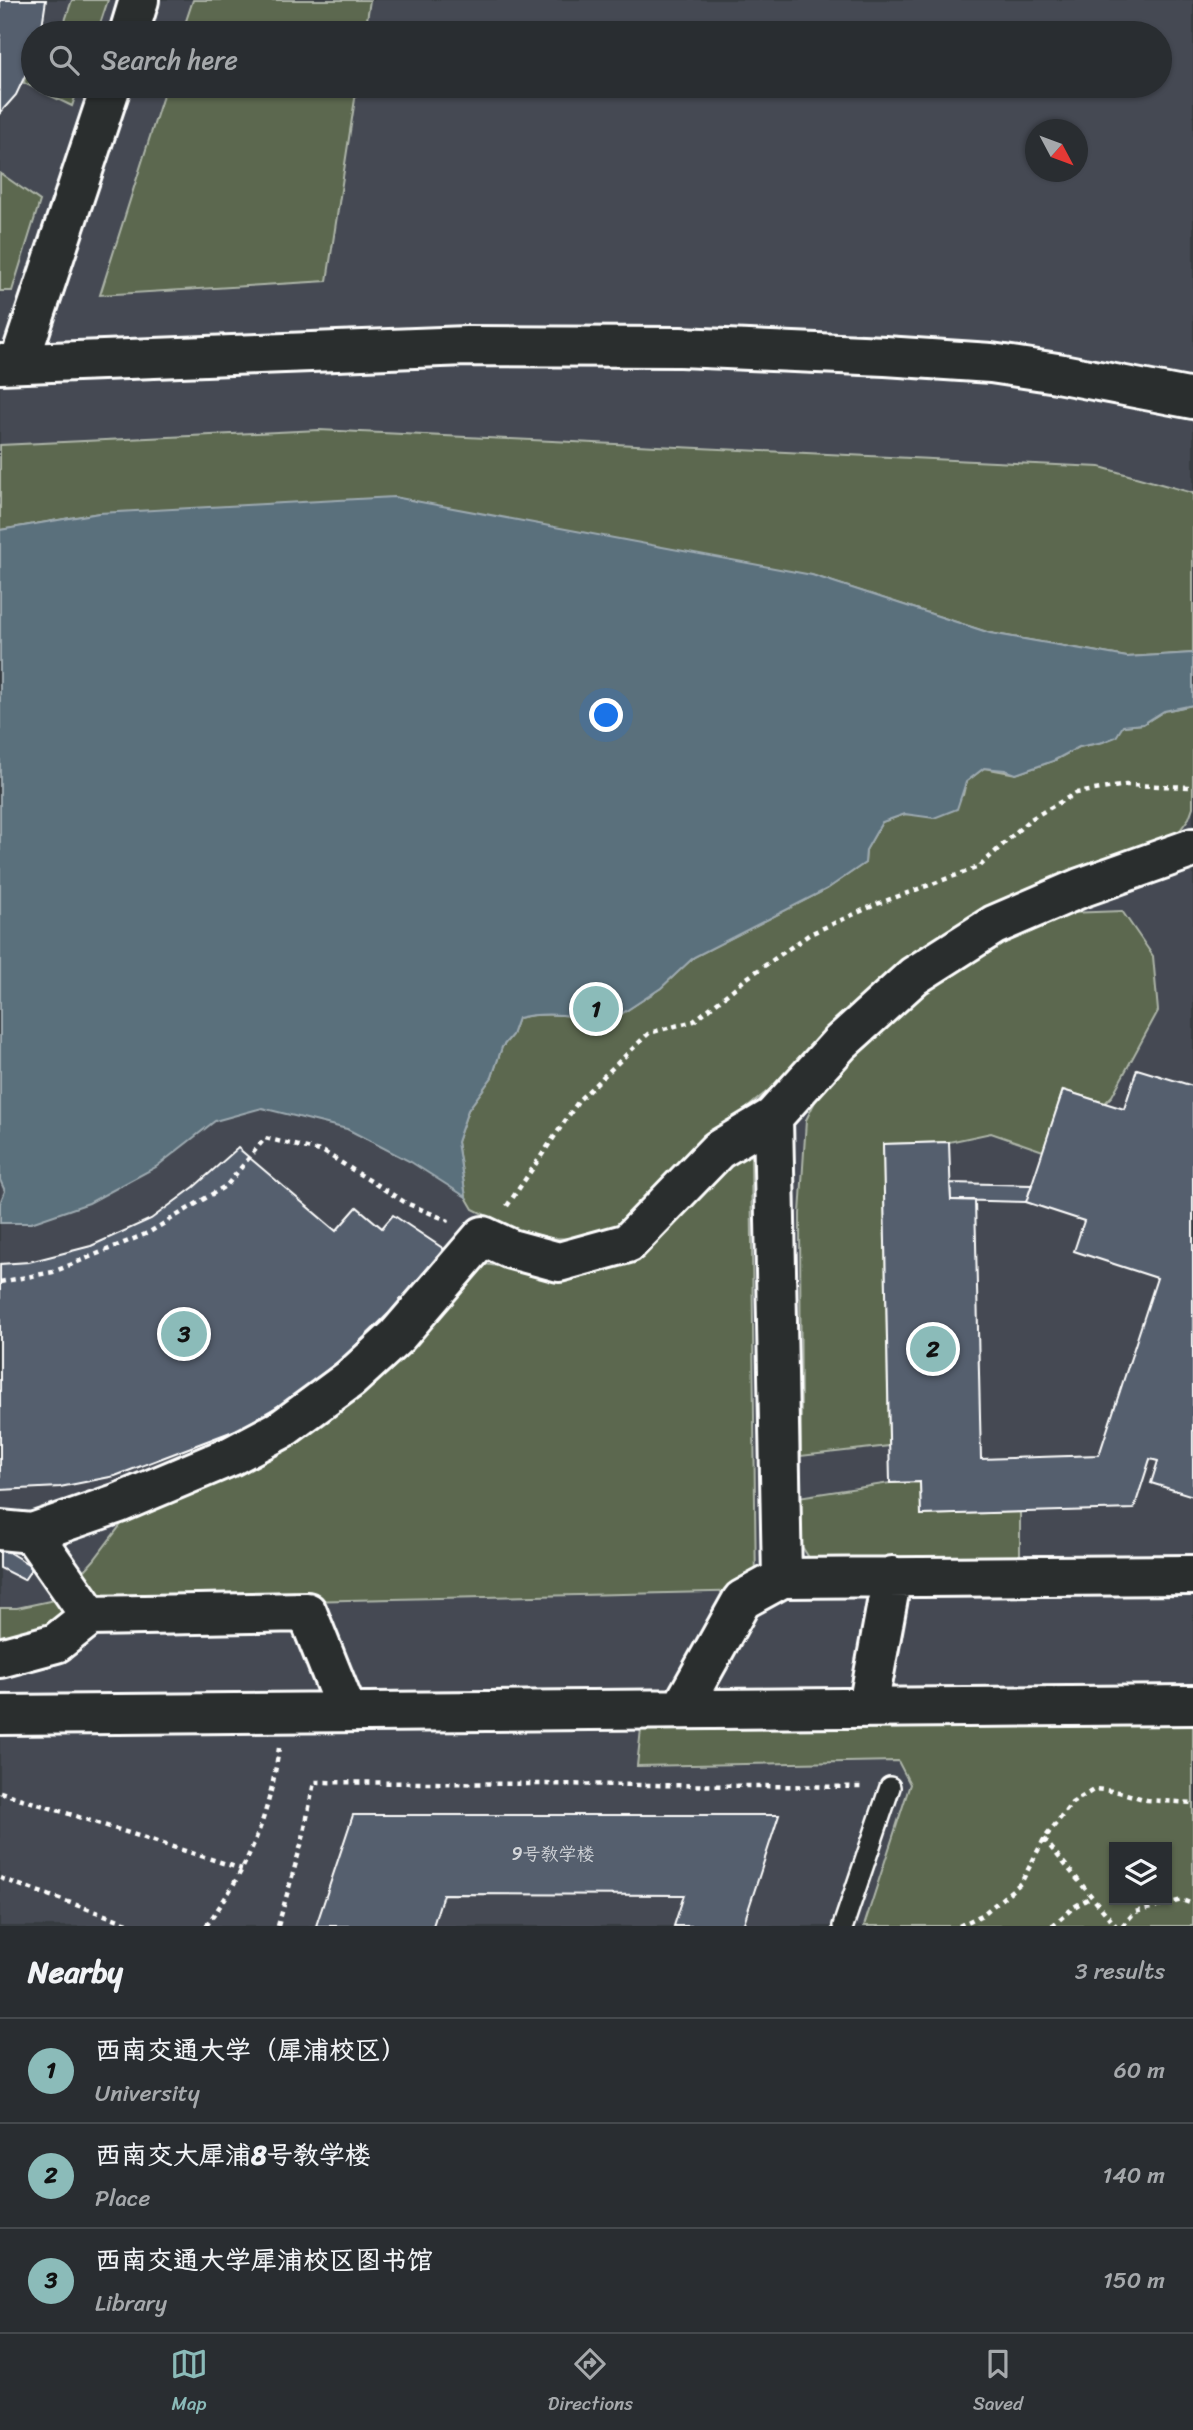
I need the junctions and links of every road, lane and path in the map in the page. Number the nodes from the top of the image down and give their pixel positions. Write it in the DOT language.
graph roads {
  1 [pos="139,0"];
  2 [pos="132,21"];
  3 [pos="107,98"];
  4 [pos="10,364"];
  5 [pos="1193,399"];
  6 [pos="1193,787"];
  7 [pos="1193,848"];
  8 [pos="773,1117"];
  9 [pos="483,1236"];
  10 [pos="0,1282"];
  11 [pos="16,1531"];
  12 [pos="1193,1575"];
  13 [pos="892,1576"];
  14 [pos="782,1578"];
  15 [pos="90,1616"];
  16 [pos="0,1658"];
  17 [pos="1193,1705"];
  18 [pos="868,1707"];
  19 [pos="681,1709"];
  20 [pos="347,1712"];
  21 [pos="285,1713"];
  22 [pos="0,1715"];
  23 [pos="890,1787"];
  24 [pos="0,1792"];
  25 [pos="1193,1803"];
  26 [pos="1044,1839"];
  27 [pos="242,1869"];
  28 [pos="0,1878"];
  29 [pos="1091,1897"];
  30 [pos="1193,1904"];
  31 [pos="136,1926"];
  32 [pos="206,1926"];
  33 [pos="278,1926"];
  34 [pos="843,1926"];
  35 [pos="959,1926"];
  36 [pos="1052,1926"];
  37 [pos="1116,1926"];
  38 [pos="1122,1926"];
  1 -- 2 [label="street"];
  3 -- 4 [label="street"];
  4 -- 5 [label="street"];
  6 -- 9 [label="path"];
  7 -- 8 [label="street"];
  8 -- 9 [label="street"];
  8 -- 14 [label="street"];
  9 -- 10 [label="path"];
  9 -- 11 [label="street"];
  11 -- 15 [label="street"];
  12 -- 13 [label="street"];
  13 -- 14 [label="street"];
  13 -- 18 [label="street"];
  14 -- 19 [label="street"];
  15 -- 16 [label="street"];
  15 -- 20 [label="street"];
  17 -- 18 [label="street"];
  18 -- 19 [label="street"];
  19 -- 20 [label="street"];
  20 -- 21 [label="street"];
  21 -- 22 [label="street"];
  21 -- 27 [label="path"];
  23 -- 33 [label="path"];
  23 -- 34 [label="lane"];
  24 -- 27 [label="path"];
  25 -- 26 [label="path"];
  26 -- 29 [label="path"];
  26 -- 35 [label="path"];
  27 -- 32 [label="path"];
  28 -- 31 [label="path"];
  29 -- 36 [label="path"];
  29 -- 37 [label="path"];
  30 -- 38 [label="path"];
}
